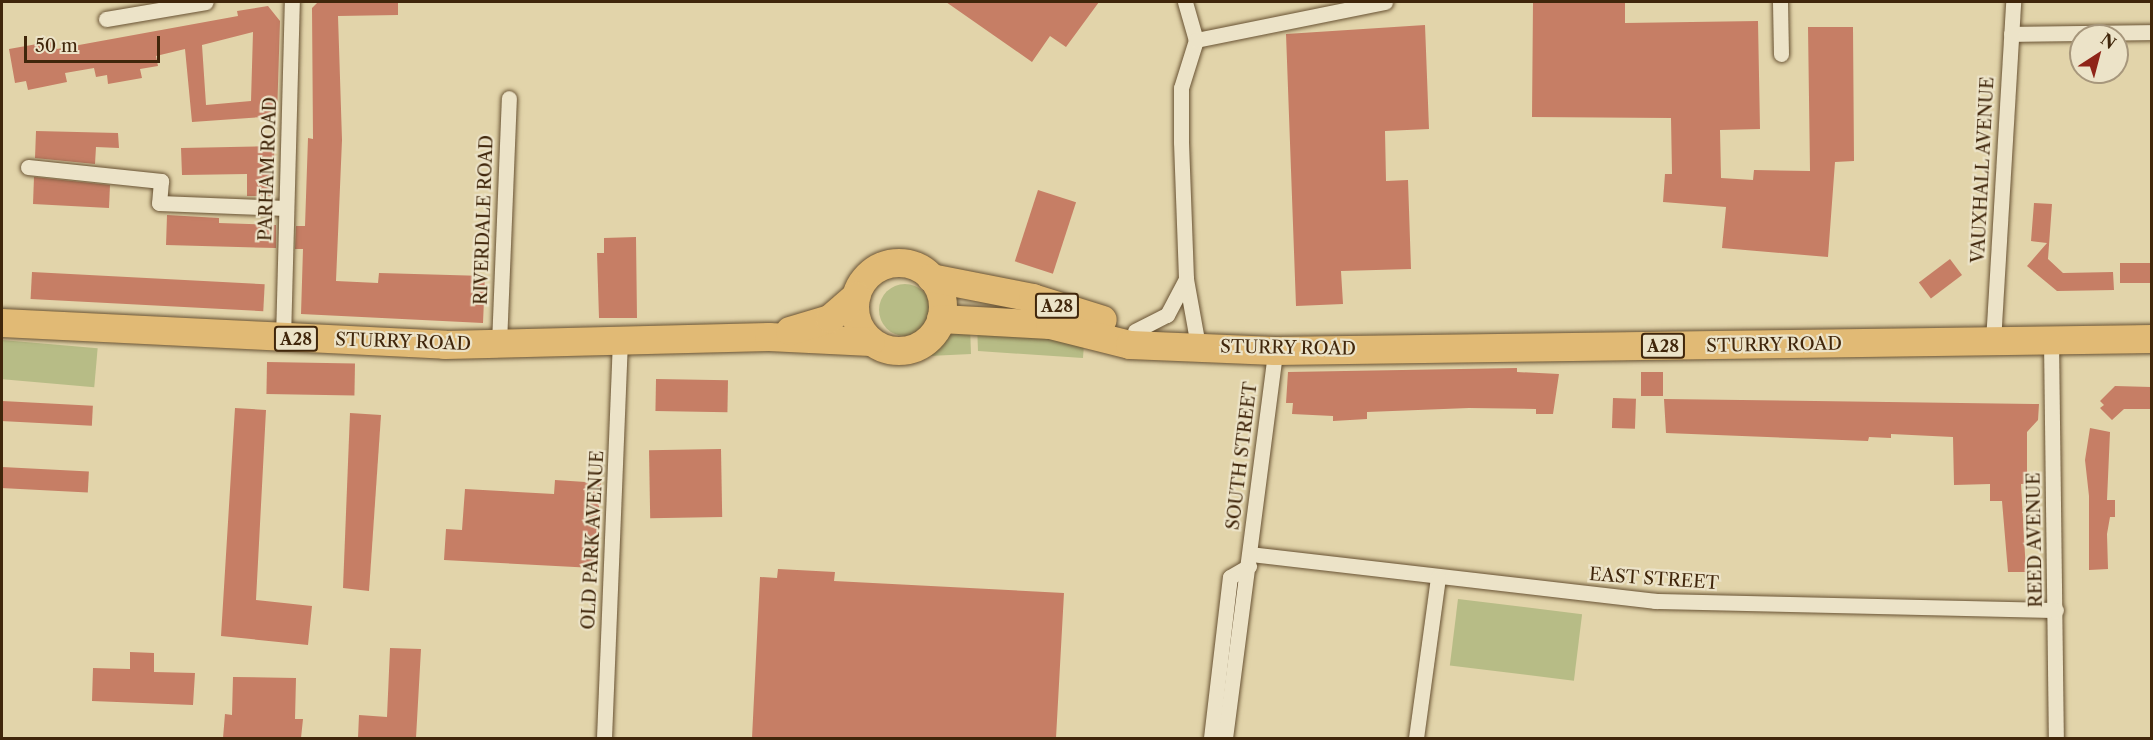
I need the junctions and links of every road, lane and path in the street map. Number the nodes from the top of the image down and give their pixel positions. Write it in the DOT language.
graph roads {
  1 [pos="206,2"];
  2 [pos="292,2"];
  3 [pos="1185,2"];
  4 [pos="1385,2"];
  5 [pos="1780,2"];
  6 [pos="2013,2"];
  7 [pos="166,5"];
  8 [pos="106,19"];
  9 [pos="2151,32"];
  10 [pos="2011,34"];
  11 [pos="1196,40"];
  12 [pos="1781,54"];
  13 [pos="509,98"];
  14 [pos="28,167"];
  15 [pos="286,208"];
  16 [pos="931,278"];
  17 [pos="1186,279"];
  18 [pos="856,296"];
  19 [pos="941,319"];
  20 [pos="2,322"];
  21 [pos="1135,331"];
  22 [pos="769,338"];
  23 [pos="283,339"];
  24 [pos="2151,339"];
  25 [pos="2051,340"];
  26 [pos="871,342"];
  27 [pos="1993,342"];
  28 [pos="620,343"];
  29 [pos="499,344"];
  30 [pos="1190,346"];
  31 [pos="1275,351"];
  32 [pos="1250,560"];
  33 [pos="1438,577"];
  34 [pos="2056,610"];
  35 [pos="604,738"];
  36 [pos="1211,738"];
  37 [pos="1225,738"];
  38 [pos="1416,738"];
  39 [pos="2056,738"];
  1 -- 7 [label="street"];
  2 -- 15 [label="street, PARHAM ROAD"];
  3 -- 11 [label="street"];
  4 -- 11 [label="street"];
  5 -- 12 [label="street"];
  6 -- 10 [label="street, VAUXHALL AVENUE"];
  7 -- 8 [label="street"];
  9 -- 10 [label="street"];
  10 -- 27 [label="street, VAUXHALL AVENUE"];
  11 -- 17 [label="street"];
  13 -- 29 [label="street, RIVERDALE ROAD"];
  14 -- 15 [label="street"];
  15 -- 23 [label="street, PARHAM ROAD"];
  16 -- 18 [label="highway, STURRY ROAD / A28"];
  16 -- 19 [label="highway"];
  16 -- 21 [label="highway, STURRY ROAD / A28"];
  17 -- 21 [label="street"];
  17 -- 30 [label="street"];
  18 -- 22 [label="highway, STURRY ROAD / A28"];
  18 -- 26 [label="highway"];
  19 -- 26 [label="highway, STURRY ROAD / A28"];
  19 -- 30 [label="highway, STURRY ROAD / A28"];
  20 -- 23 [label="highway, STURRY ROAD / A28"];
  21 -- 30 [label="highway, STURRY ROAD / A28"];
  22 -- 26 [label="highway, STURRY ROAD / A28"];
  22 -- 28 [label="highway, STURRY ROAD / A28"];
  23 -- 29 [label="highway, STURRY ROAD / A28"];
  24 -- 25 [label="highway, STURRY ROAD / A28"];
  25 -- 27 [label="highway, STURRY ROAD / A28"];
  25 -- 34 [label="street, REED AVENUE"];
  27 -- 31 [label="highway, STURRY ROAD / A28"];
  28 -- 29 [label="highway, STURRY ROAD / A28"];
  28 -- 35 [label="street, OLD PARK AVENUE"];
  30 -- 31 [label="highway, STURRY ROAD / A28"];
  31 -- 32 [label="street, SOUTH STREET"];
  32 -- 33 [label="street, EAST STREET"];
  32 -- 36 [label="street"];
  32 -- 37 [label="street, SOUTH STREET"];
  33 -- 34 [label="street, EAST STREET"];
  33 -- 38 [label="street"];
  34 -- 39 [label="street, REED AVENUE"];
}
